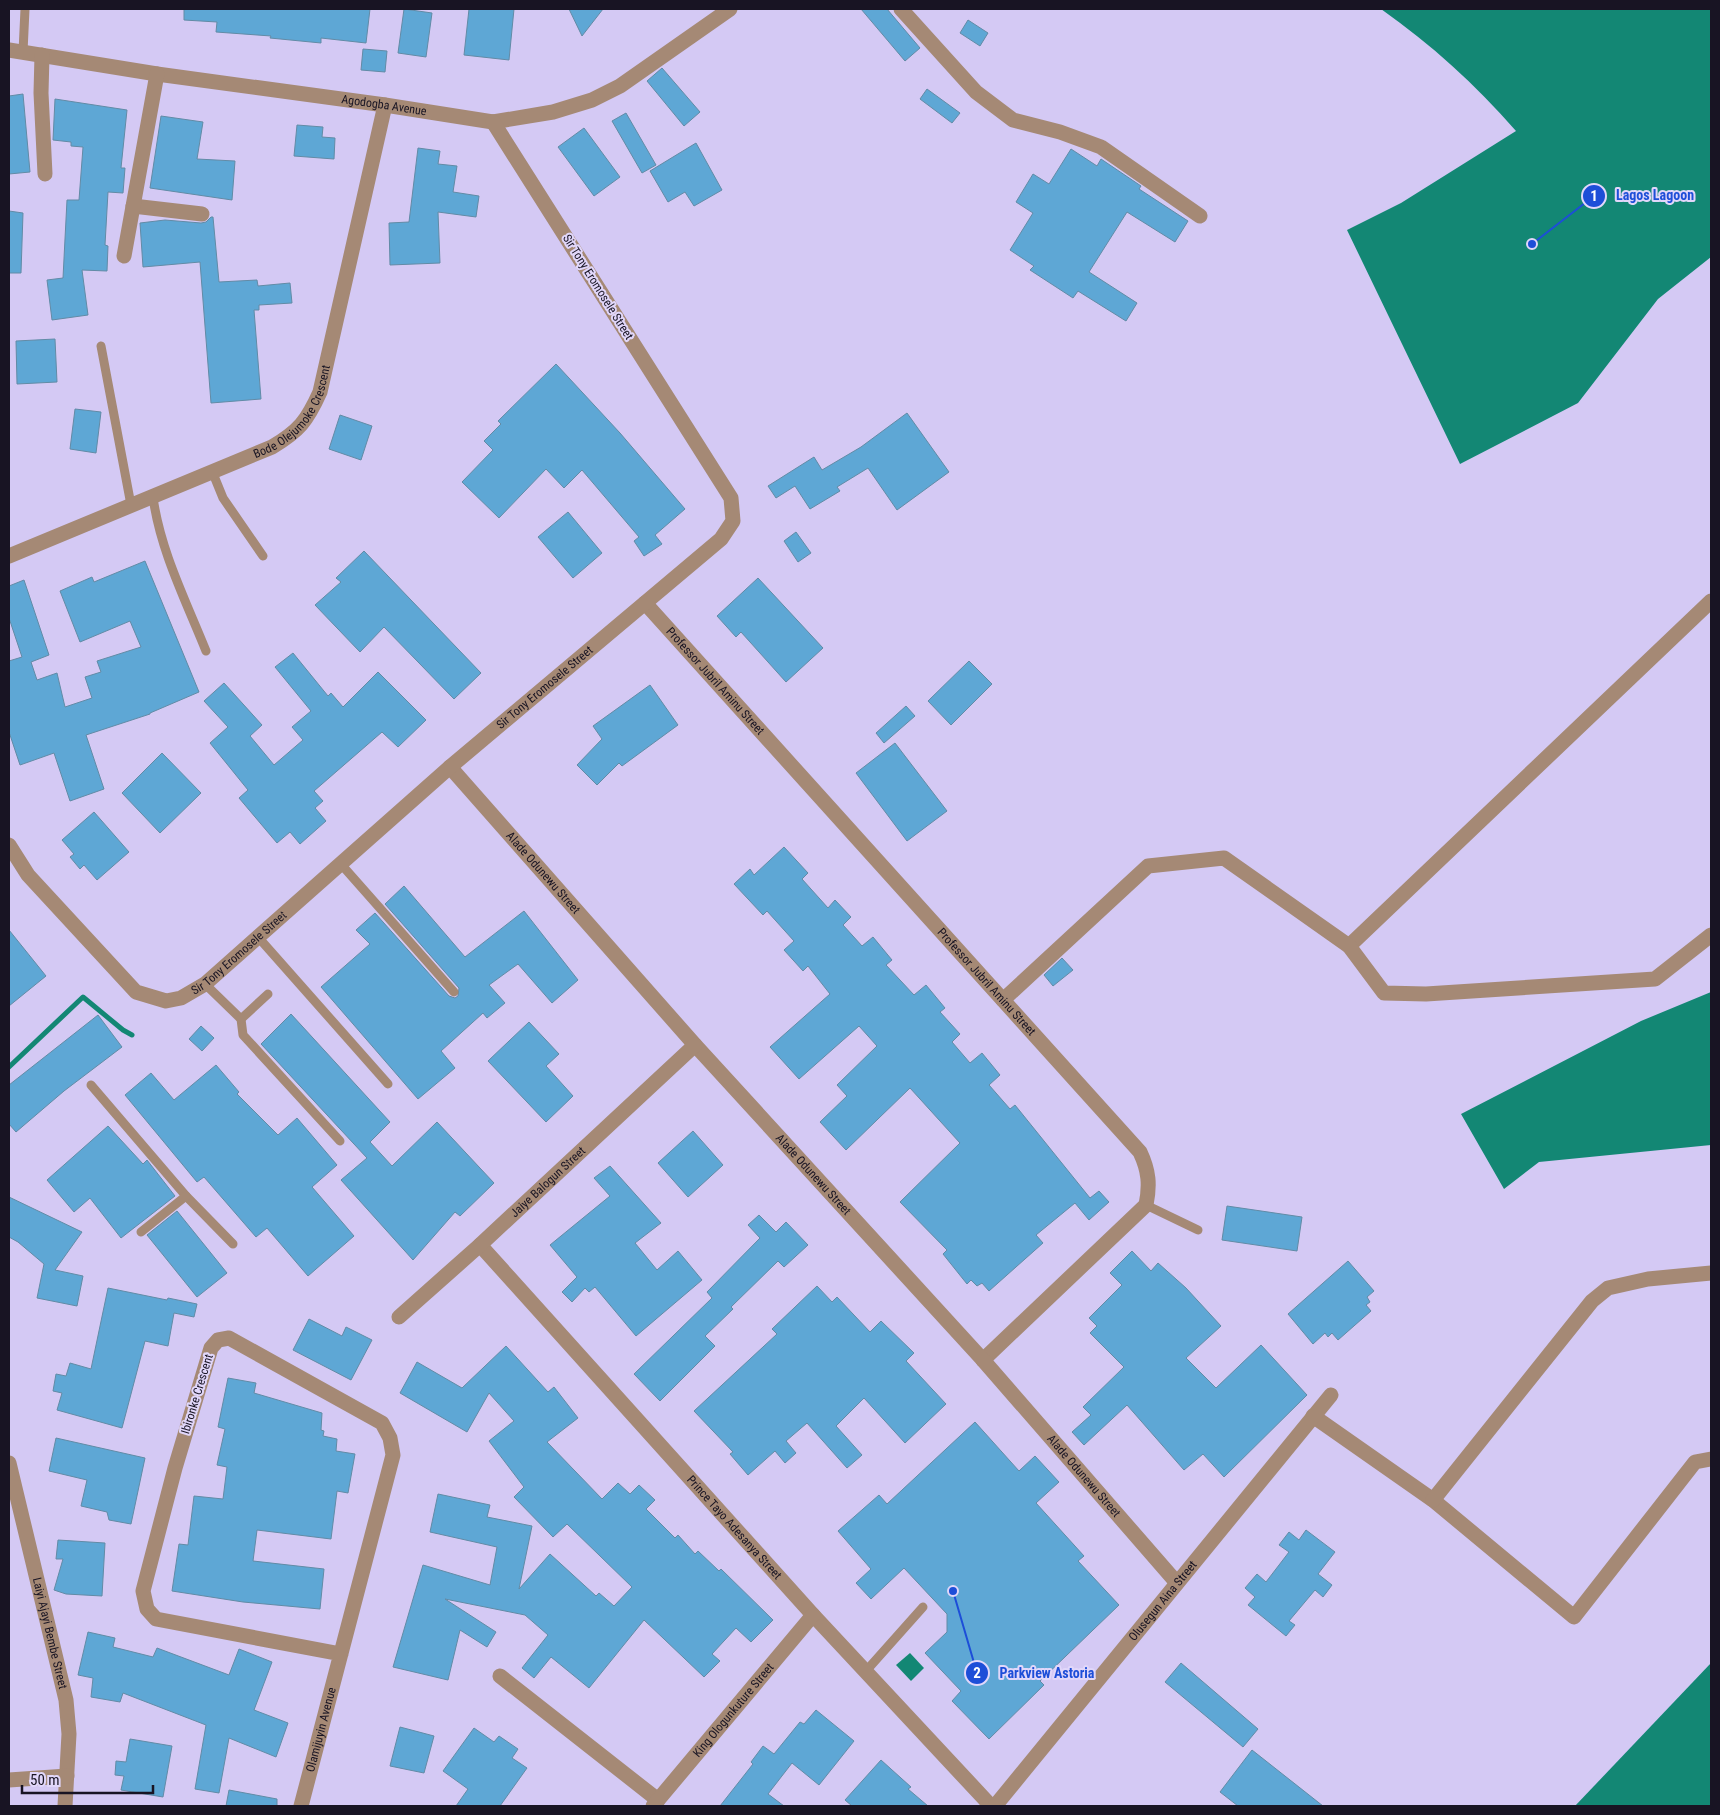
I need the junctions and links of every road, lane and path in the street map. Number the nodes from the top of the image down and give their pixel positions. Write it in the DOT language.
graph roads {
  1 [pos="25,9"];
  2 [pos="730,9"];
  3 [pos="901,9"];
  4 [pos="16,51"];
  5 [pos="42,55"];
  6 [pos="157,74"];
  7 [pos="385,105"];
  8 [pos="493,122"];
  9 [pos="45,174"];
  10 [pos="133,206"];
  11 [pos="202,214"];
  12 [pos="1200,216"];
  13 [pos="124,256"];
  14 [pos="101,346"];
  15 [pos="212,471"];
  16 [pos="153,497"];
  17 [pos="131,505"];
  18 [pos="9,556"];
  19 [pos="263,556"];
  20 [pos="1711,601"];
  21 [pos="645,603"];
  22 [pos="206,651"];
  23 [pos="450,767"];
  24 [pos="9,845"];
  25 [pos="340,863"];
  26 [pos="1711,935"];
  27 [pos="258,937"];
  28 [pos="1349,946"];
  29 [pos="204,984"];
  30 [pos="454,992"];
  31 [pos="268,994"];
  32 [pos="1003,1000"];
  33 [pos="241,1020"];
  34 [pos="695,1045"];
  35 [pos="388,1084"];
  36 [pos="91,1085"];
  37 [pos="340,1141"];
  38 [pos="186,1196"];
  39 [pos="1146,1205"];
  40 [pos="1198,1230"];
  41 [pos="141,1232"];
  42 [pos="233,1244"];
  43 [pos="480,1245"];
  44 [pos="1711,1273"];
  45 [pos="399,1317"];
  46 [pos="983,1360"];
  47 [pos="1331,1395"];
  48 [pos="1313,1416"];
  49 [pos="1711,1459"];
  50 [pos="9,1463"];
  51 [pos="1433,1500"];
  52 [pos="1177,1583"];
  53 [pos="923,1607"];
  54 [pos="813,1615"];
  55 [pos="341,1654"];
  56 [pos="866,1671"];
  57 [pos="500,1676"];
  58 [pos="67,1776"];
  59 [pos="9,1780"];
  60 [pos="655,1803"];
  61 [pos="65,1806"];
  62 [pos="301,1806"];
  63 [pos="993,1806"];
  1 -- 4 [label="lane"];
  2 -- 8 [label="street, Agodogba Avenue"];
  3 -- 12 [label="street"];
  4 -- 5 [label="street, Agodogba Avenue"];
  5 -- 6 [label="street, Agodogba Avenue"];
  5 -- 9 [label="street"];
  6 -- 7 [label="street, Agodogba Avenue"];
  6 -- 10 [label="street"];
  7 -- 8 [label="street, Agodogba Avenue"];
  7 -- 15 [label="street, Bode Olejumoke Crescent"];
  8 -- 21 [label="street, Sir Tony Eromosele Street"];
  10 -- 11 [label="street"];
  10 -- 13 [label="street"];
  14 -- 17 [label="lane"];
  15 -- 16 [label="street, Bode Olejumoke Crescent"];
  15 -- 19 [label="lane"];
  16 -- 17 [label="street, Bode Olejumoke Crescent"];
  16 -- 22 [label="lane"];
  17 -- 18 [label="street, Bode Olejumoke Crescent"];
  20 -- 28 [label="street"];
  21 -- 23 [label="street, Sir Tony Eromosele Street"];
  21 -- 32 [label="street, Professor Jubril Aminu Street"];
  23 -- 25 [label="street, Sir Tony Eromosele Street"];
  23 -- 34 [label="street, Alade Odunewu Street"];
  24 -- 29 [label="street, Sir Tony Eromosele Street"];
  25 -- 27 [label="street, Sir Tony Eromosele Street"];
  25 -- 30 [label="lane"];
  26 -- 28 [label="street"];
  27 -- 29 [label="street, Sir Tony Eromosele Street"];
  27 -- 35 [label="lane"];
  28 -- 32 [label="street"];
  29 -- 33 [label="lane"];
  31 -- 33 [label="lane"];
  32 -- 39 [label="street, Professor Jubril Aminu Street"];
  33 -- 37 [label="lane"];
  34 -- 43 [label="street, Jaiye Balogun Street"];
  34 -- 46 [label="street, Alade Odunewu Street"];
  36 -- 38 [label="lane"];
  38 -- 41 [label="lane"];
  38 -- 42 [label="lane"];
  39 -- 40 [label="lane"];
  39 -- 46 [label="street"];
  43 -- 45 [label="street, Jaiye Balogun Street"];
  43 -- 54 [label="street, Prince Tayo Adesanya Street"];
  44 -- 51 [label="street"];
  46 -- 52 [label="street, Alade Odunewu Street"];
  47 -- 48 [label="street, Olusegun Aina Street"];
  48 -- 51 [label="street"];
  48 -- 52 [label="street, Olusegun Aina Street"];
  49 -- 51 [label="street"];
  50 -- 58 [label="street, Laiyi Ajayi Bembe Street"];
  52 -- 63 [label="street, Olusegun Aina Street"];
  53 -- 56 [label="lane"];
  54 -- 56 [label="street, Prince Tayo Adesanya Street"];
  54 -- 60 [label="street, King Ologunkuture Street"];
  55 -- 55 [label="street, Ibironke Crescent"];
  55 -- 62 [label="street, Olamijuyin Avenue"];
  56 -- 63 [label="street, Prince Tayo Adesanya Street"];
  57 -- 60 [label="street"];
  58 -- 59 [label="street"];
  58 -- 61 [label="street, Laiyi Ajayi Bembe Street"];
}
